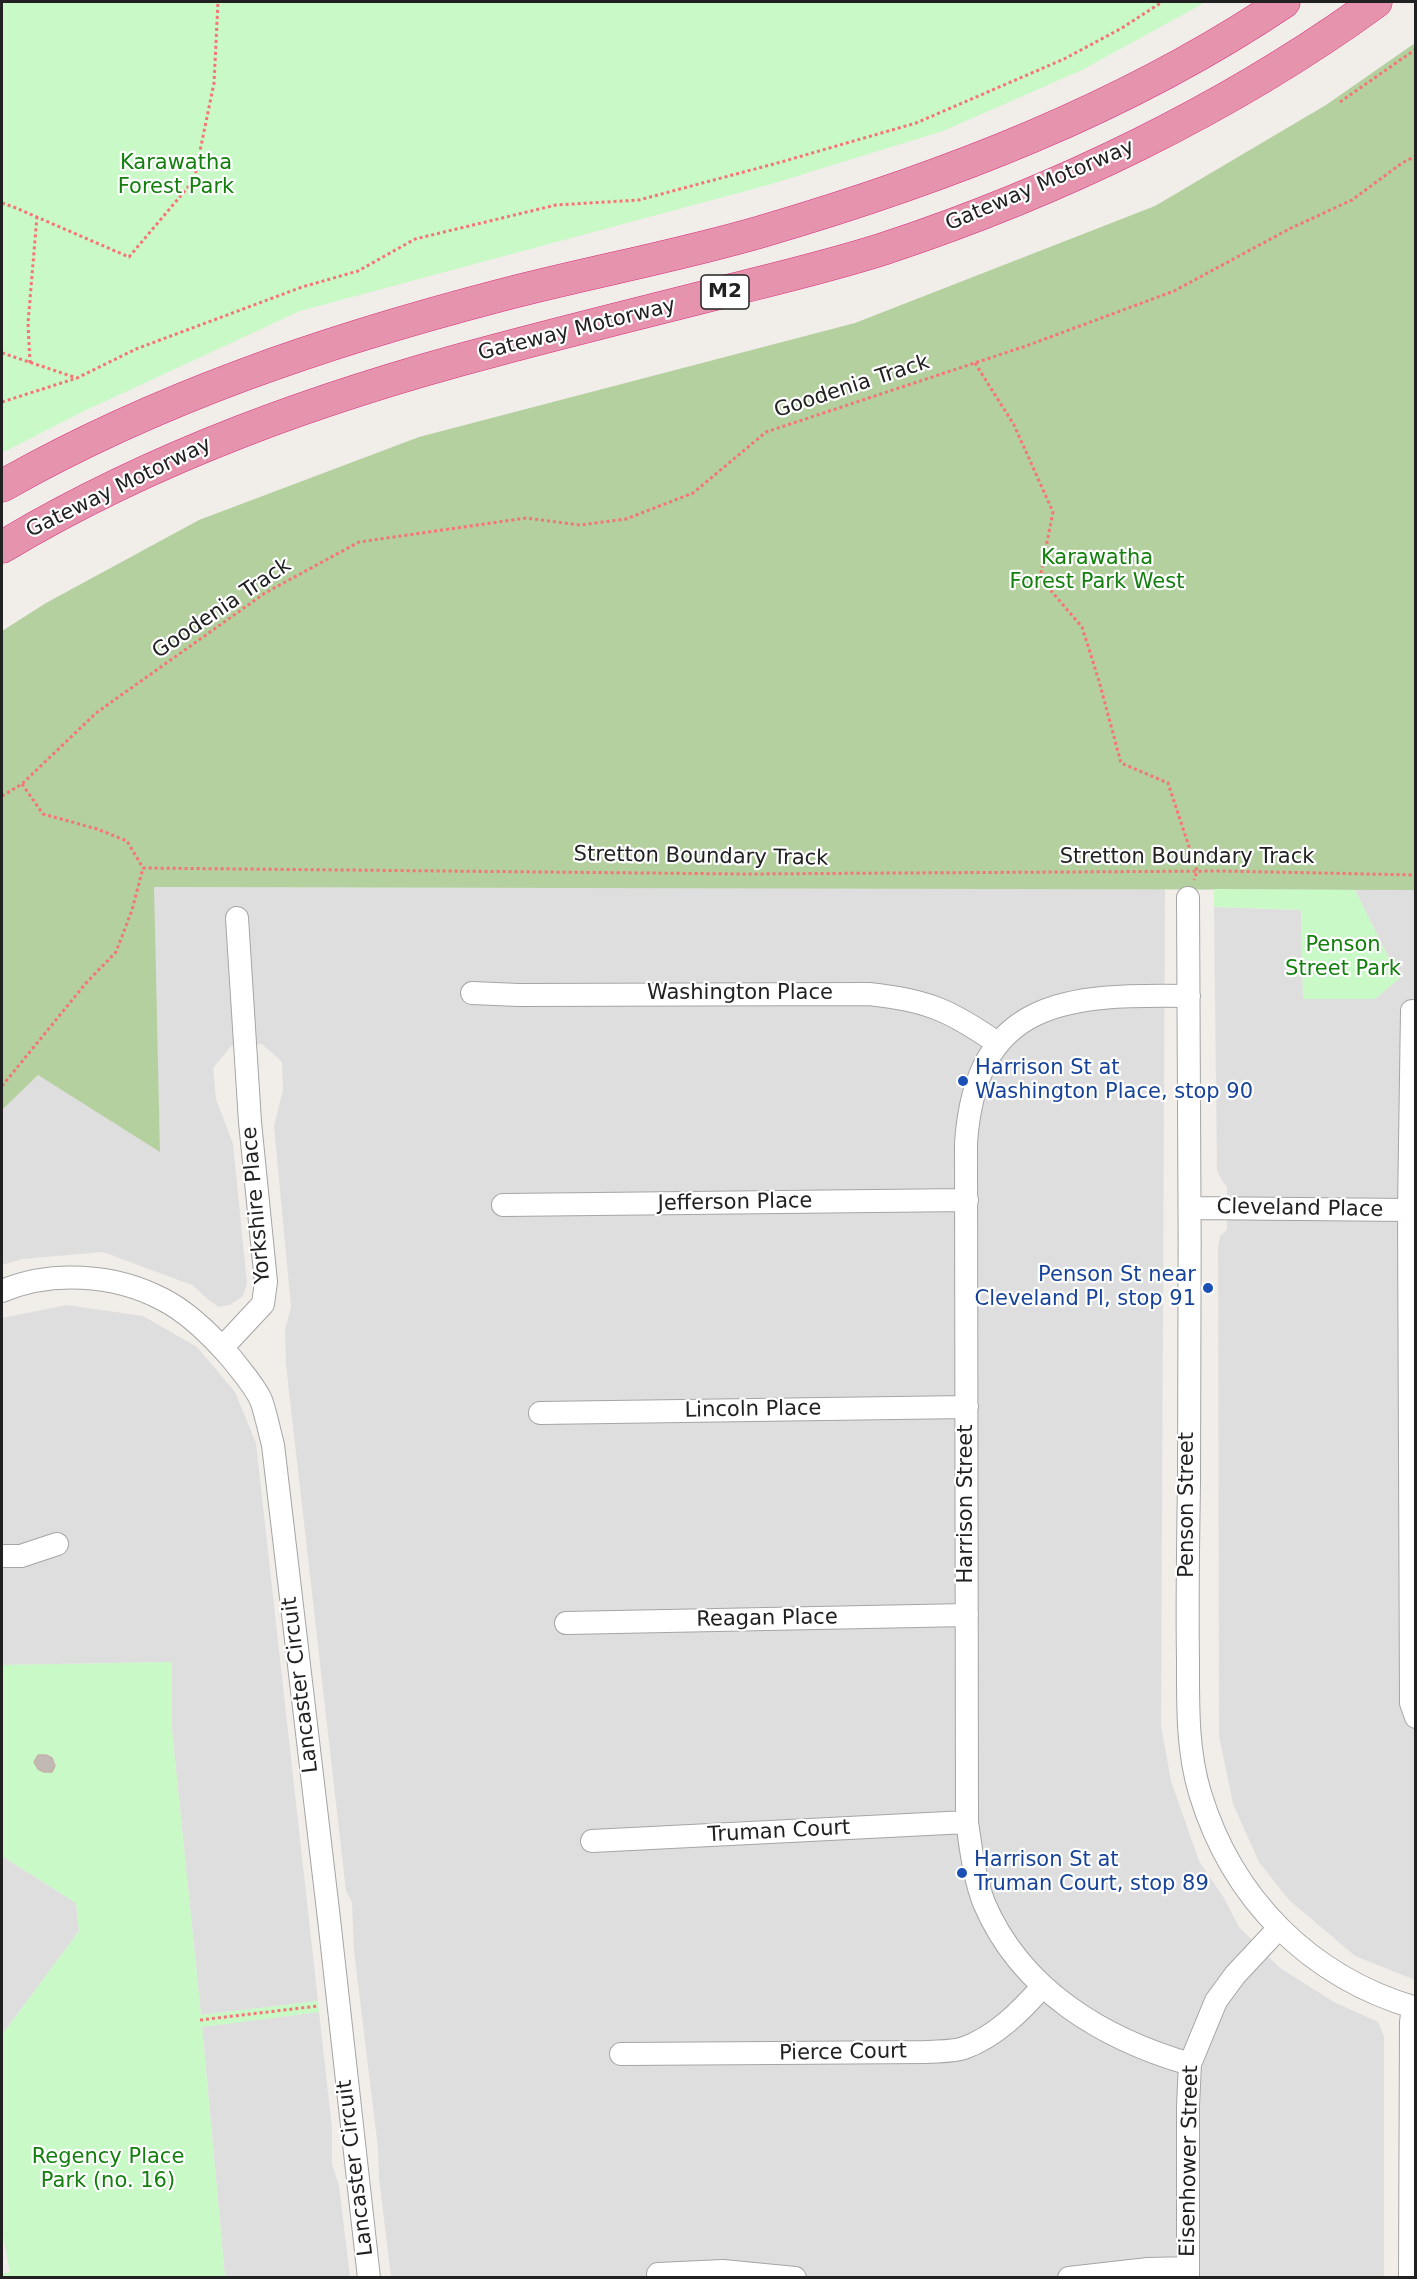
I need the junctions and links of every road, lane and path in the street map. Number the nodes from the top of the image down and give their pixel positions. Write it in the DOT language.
graph roads {
  1 [pos="218,2"];
  2 [pos="1161,2"];
  3 [pos="1284,2"];
  4 [pos="1376,2"];
  5 [pos="1416,49"];
  6 [pos="1340,102"];
  7 [pos="1416,156"];
  8 [pos="2,203"];
  9 [pos="37,216"];
  10 [pos="2,353"];
  11 [pos="30,363"];
  12 [pos="975,363"];
  13 [pos="77,378"];
  14 [pos="2,402"];
  15 [pos="2,486"];
  16 [pos="2,547"];
  17 [pos="22,784"];
  18 [pos="2,796"];
  19 [pos="143,868"];
  20 [pos="1197,871"];
  21 [pos="1416,875"];
  22 [pos="1188,898"];
  23 [pos="237,918"];
  24 [pos="472,993"];
  25 [pos="1189,996"];
  26 [pos="1412,1011"];
  27 [pos="997,1043"];
  28 [pos="2,1086"];
  29 [pos="967,1200"];
  30 [pos="503,1205"];
  31 [pos="1191,1208"];
  32 [pos="1409,1210"];
  33 [pos="2,1291"];
  34 [pos="222,1348"];
  35 [pos="967,1407"];
  36 [pos="540,1413"];
  37 [pos="57,1544"];
  38 [pos="2,1556"];
  39 [pos="967,1615"];
  40 [pos="566,1623"];
  41 [pos="1416,1717"];
  42 [pos="967,1822"];
  43 [pos="592,1841"];
  44 [pos="1278,1929"];
  45 [pos="1042,1987"];
  46 [pos="337,2004"];
  47 [pos="1414,2007"];
  48 [pos="200,2020"];
  49 [pos="621,2054"];
  50 [pos="1190,2064"];
  51 [pos="1188,2273"];
  52 [pos="658,2274"];
  53 [pos="369,2277"];
  54 [pos="795,2277"];
  55 [pos="1070,2277"];
  56 [pos="1410,2277"];
  1 -- 9 [label="path"];
  2 -- 13 [label="path"];
  3 -- 15 [label="highway, M2"];
  4 -- 16 [label="highway, Gateway Motorway / M2"];
  5 -- 6 [label="path"];
  7 -- 12 [label="path, Goodenia Track"];
  8 -- 9 [label="path"];
  9 -- 11 [label="path"];
  10 -- 11 [label="path"];
  11 -- 13 [label="path"];
  12 -- 17 [label="path, Goodenia Track"];
  12 -- 20 [label="path"];
  13 -- 14 [label="path"];
  17 -- 18 [label="path, Goodenia Track"];
  17 -- 19 [label="path"];
  19 -- 20 [label="path, Stretton Boundary Track"];
  19 -- 28 [label="path"];
  20 -- 21 [label="path, Stretton Boundary Track"];
  22 -- 25 [label="street, Penson Street"];
  23 -- 34 [label="street, Yorkshire Place"];
  24 -- 27 [label="street, Washington Place"];
  25 -- 27 [label="street, Harrison Street"];
  25 -- 31 [label="street, Penson Street"];
  26 -- 32 [label="street, Cleveland Place"];
  27 -- 29 [label="street, Harrison Street"];
  29 -- 30 [label="street, Jefferson Place"];
  29 -- 35 [label="street, Harrison Street"];
  31 -- 32 [label="street, Cleveland Place"];
  31 -- 44 [label="street, Penson Street"];
  32 -- 41 [label="street, Cleveland Place"];
  33 -- 34 [label="street, Lancaster Circuit"];
  34 -- 46 [label="street, Lancaster Circuit"];
  35 -- 36 [label="street, Lincoln Place"];
  35 -- 39 [label="street, Harrison Street"];
  37 -- 38 [label="street"];
  39 -- 40 [label="street, Reagan Place"];
  39 -- 42 [label="street, Harrison Street"];
  42 -- 43 [label="street, Truman Court"];
  42 -- 45 [label="street, Harrison Street"];
  44 -- 47 [label="street, Penson Street"];
  44 -- 50 [label="street, Eisenhower Street"];
  45 -- 49 [label="street, Pierce Court"];
  45 -- 50 [label="street, Harrison Street"];
  46 -- 48 [label="path"];
  46 -- 53 [label="street, Lancaster Circuit"];
  47 -- 56 [label="street"];
  50 -- 51 [label="street, Eisenhower Street"];
  51 -- 55 [label="street"];
  52 -- 54 [label="street"];
}
